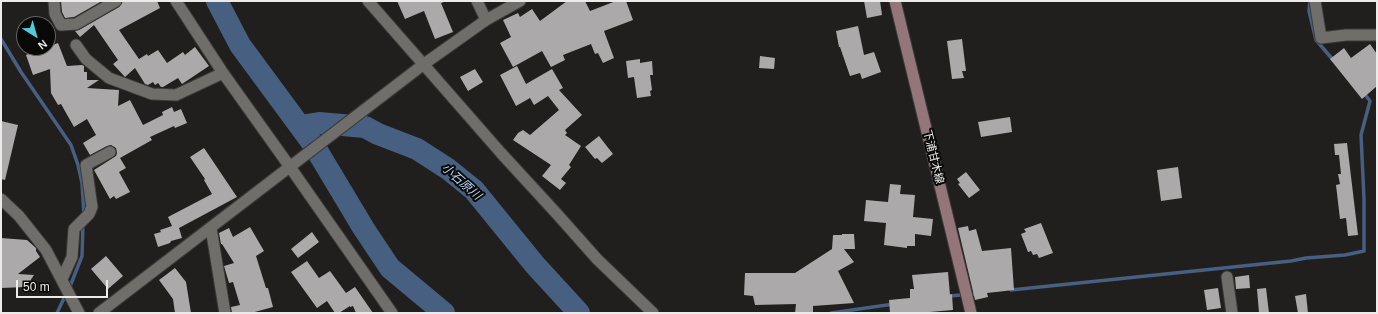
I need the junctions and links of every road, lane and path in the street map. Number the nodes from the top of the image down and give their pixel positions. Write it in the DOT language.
graph roads {
  1 [pos="54,1"];
  2 [pos="116,1"];
  3 [pos="176,1"];
  4 [pos="368,1"];
  5 [pos="477,1"];
  6 [pos="520,1"];
  7 [pos="895,1"];
  8 [pos="1315,1"];
  9 [pos="486,20"];
  10 [pos="1377,35"];
  11 [pos="76,45"];
  12 [pos="421,67"];
  13 [pos="223,72"];
  14 [pos="110,152"];
  15 [pos="290,167"];
  16 [pos="1,199"];
  17 [pos="211,228"];
  18 [pos="1227,277"];
  19 [pos="62,279"];
  20 [pos="223,312"];
  21 [pos="79,313"];
  22 [pos="98,313"];
  23 [pos="392,313"];
  24 [pos="653,313"];
  25 [pos="970,313"];
  26 [pos="1232,313"];
  1 -- 2 [label="street"];
  3 -- 13 [label="street"];
  4 -- 12 [label="street"];
  5 -- 9 [label="street"];
  6 -- 9 [label="street"];
  7 -- 25 [label="main road, 下浦甘木線"];
  8 -- 10 [label="street"];
  9 -- 12 [label="street"];
  11 -- 13 [label="street"];
  12 -- 15 [label="street"];
  12 -- 24 [label="street"];
  13 -- 15 [label="street"];
  14 -- 19 [label="street"];
  15 -- 17 [label="street"];
  15 -- 23 [label="street"];
  16 -- 19 [label="street"];
  17 -- 20 [label="street"];
  17 -- 22 [label="street"];
  18 -- 26 [label="street"];
  19 -- 21 [label="street"];
}
